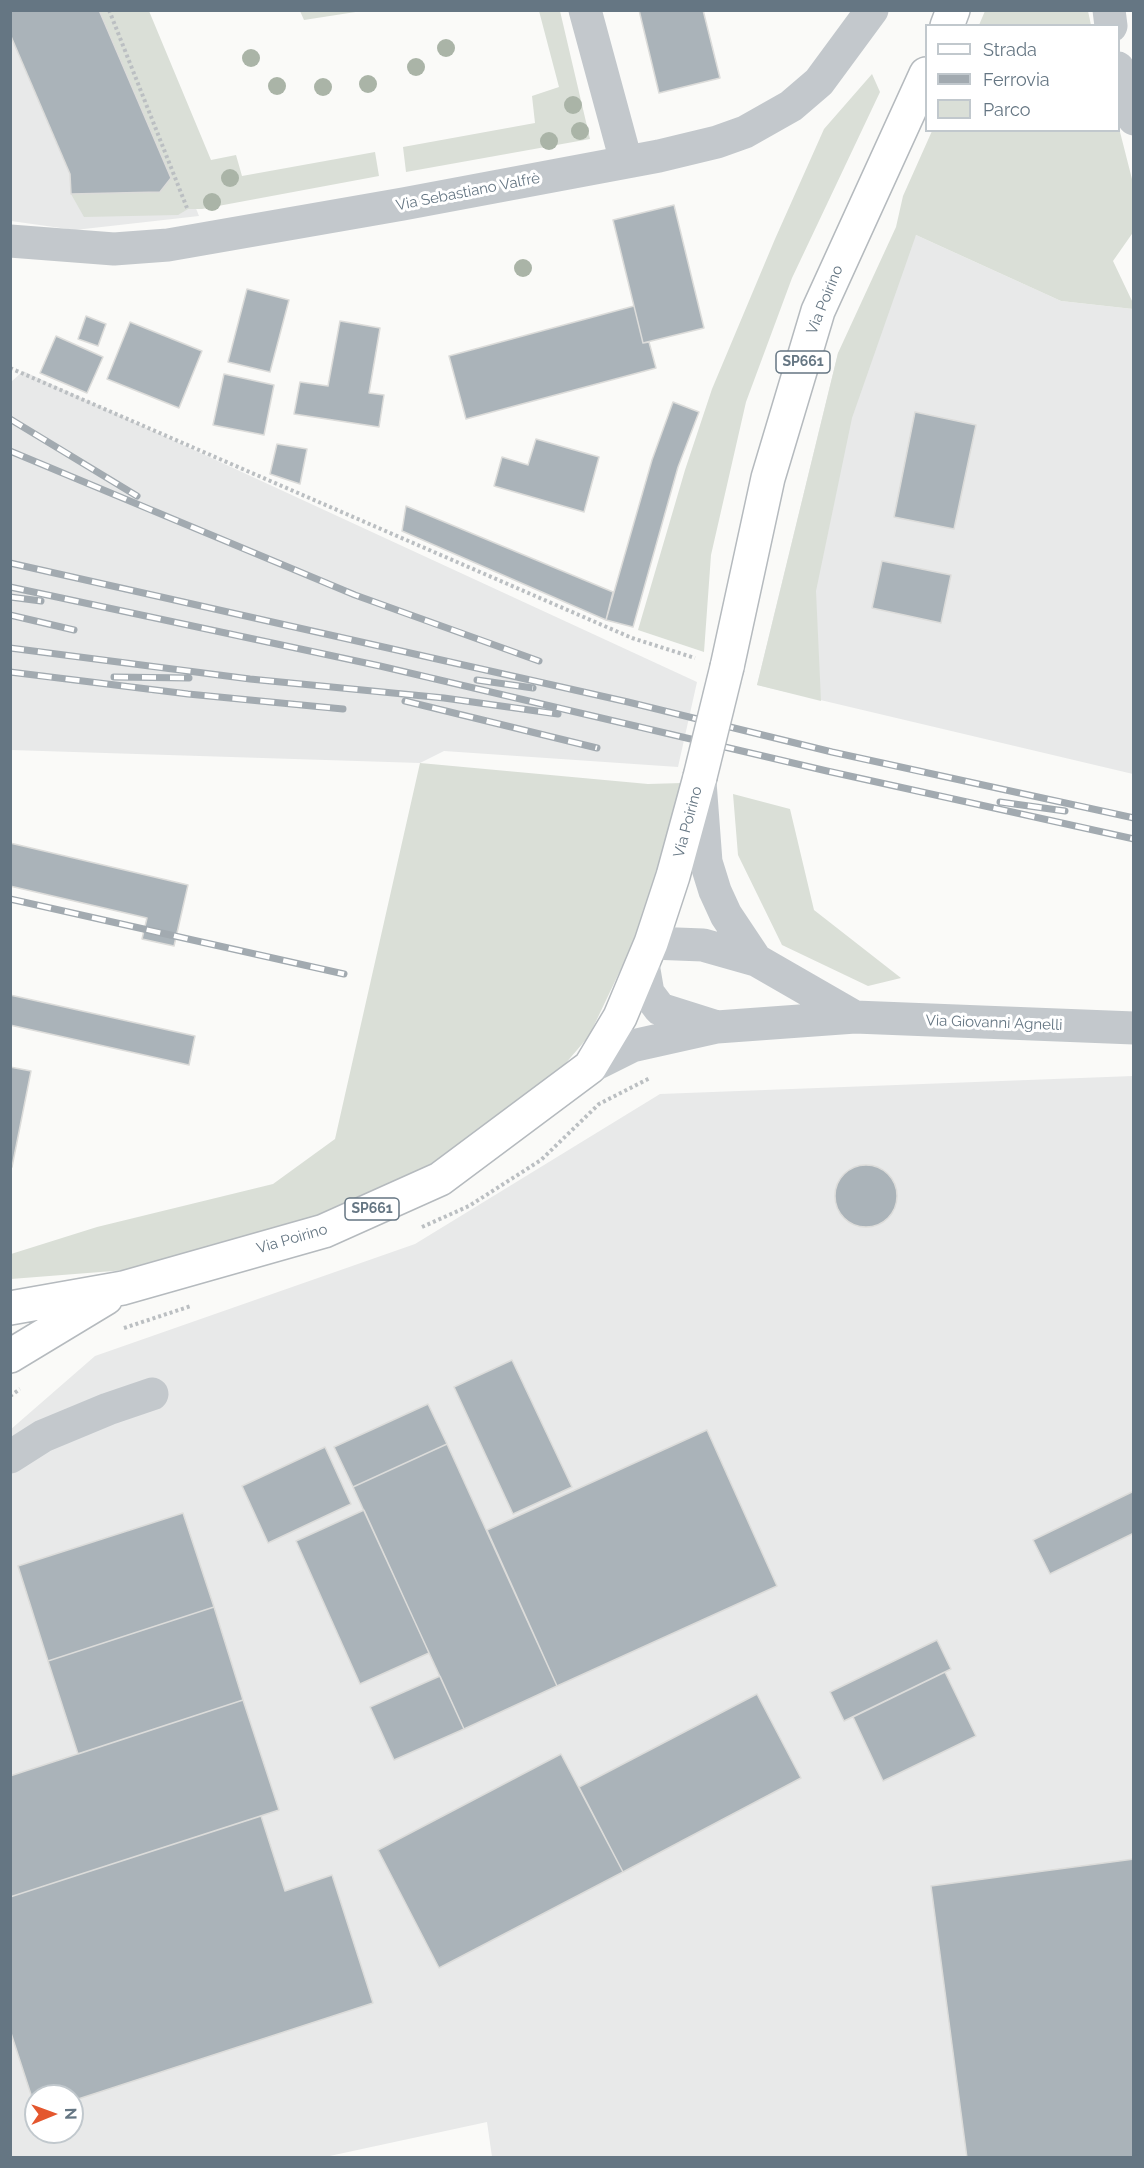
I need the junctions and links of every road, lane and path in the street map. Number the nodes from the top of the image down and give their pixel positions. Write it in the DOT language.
graph roads {
  1 [pos="109,10"];
  2 [pos="585,10"];
  3 [pos="872,10"];
  4 [pos="1120,71"];
  5 [pos="925,78"];
  6 [pos="1134,118"];
  7 [pos="626,161"];
  8 [pos="198,240"];
  9 [pos="10,241"];
  10 [pos="10,368"];
  11 [pos="712,663"];
  12 [pos="700,777"];
  13 [pos="647,953"];
  14 [pos="756,960"];
  15 [pos="855,1017"];
  16 [pos="717,1027"];
  17 [pos="1134,1028"];
  18 [pos="590,1067"];
  19 [pos="123,1288"];
  20 [pos="10,1308"];
  21 [pos="10,1356"];
  22 [pos="152,1394"];
  23 [pos="10,1457"];
  1 -- 8 [label="path"];
  2 -- 7 [label="street"];
  3 -- 7 [label="street, Via Sebastiano Valfrè"];
  4 -- 6 [label="street"];
  5 -- 11 [label="main road, Via Poirino / SP661"];
  7 -- 8 [label="street, Via Sebastiano Valfrè"];
  8 -- 9 [label="street, Via Sebastiano Valfrè"];
  10 -- 11 [label="path"];
  11 -- 12 [label="main road, Via Poirino / SP661, bridge"];
  12 -- 13 [label="main road, Via Poirino / SP661"];
  12 -- 14 [label="street"];
  13 -- 14 [label="street"];
  13 -- 16 [label="street"];
  13 -- 18 [label="main road, Via Poirino / SP661"];
  14 -- 15 [label="street"];
  15 -- 16 [label="street, Via Giovanni Agnelli"];
  15 -- 17 [label="street, Via Giovanni Agnelli"];
  16 -- 18 [label="street"];
  18 -- 19 [label="main road, Via Poirino / SP661"];
  19 -- 20 [label="main road, Via Poirino / SP661"];
  19 -- 21 [label="main road, Via Poirino / SP661"];
  22 -- 23 [label="street"];
}
